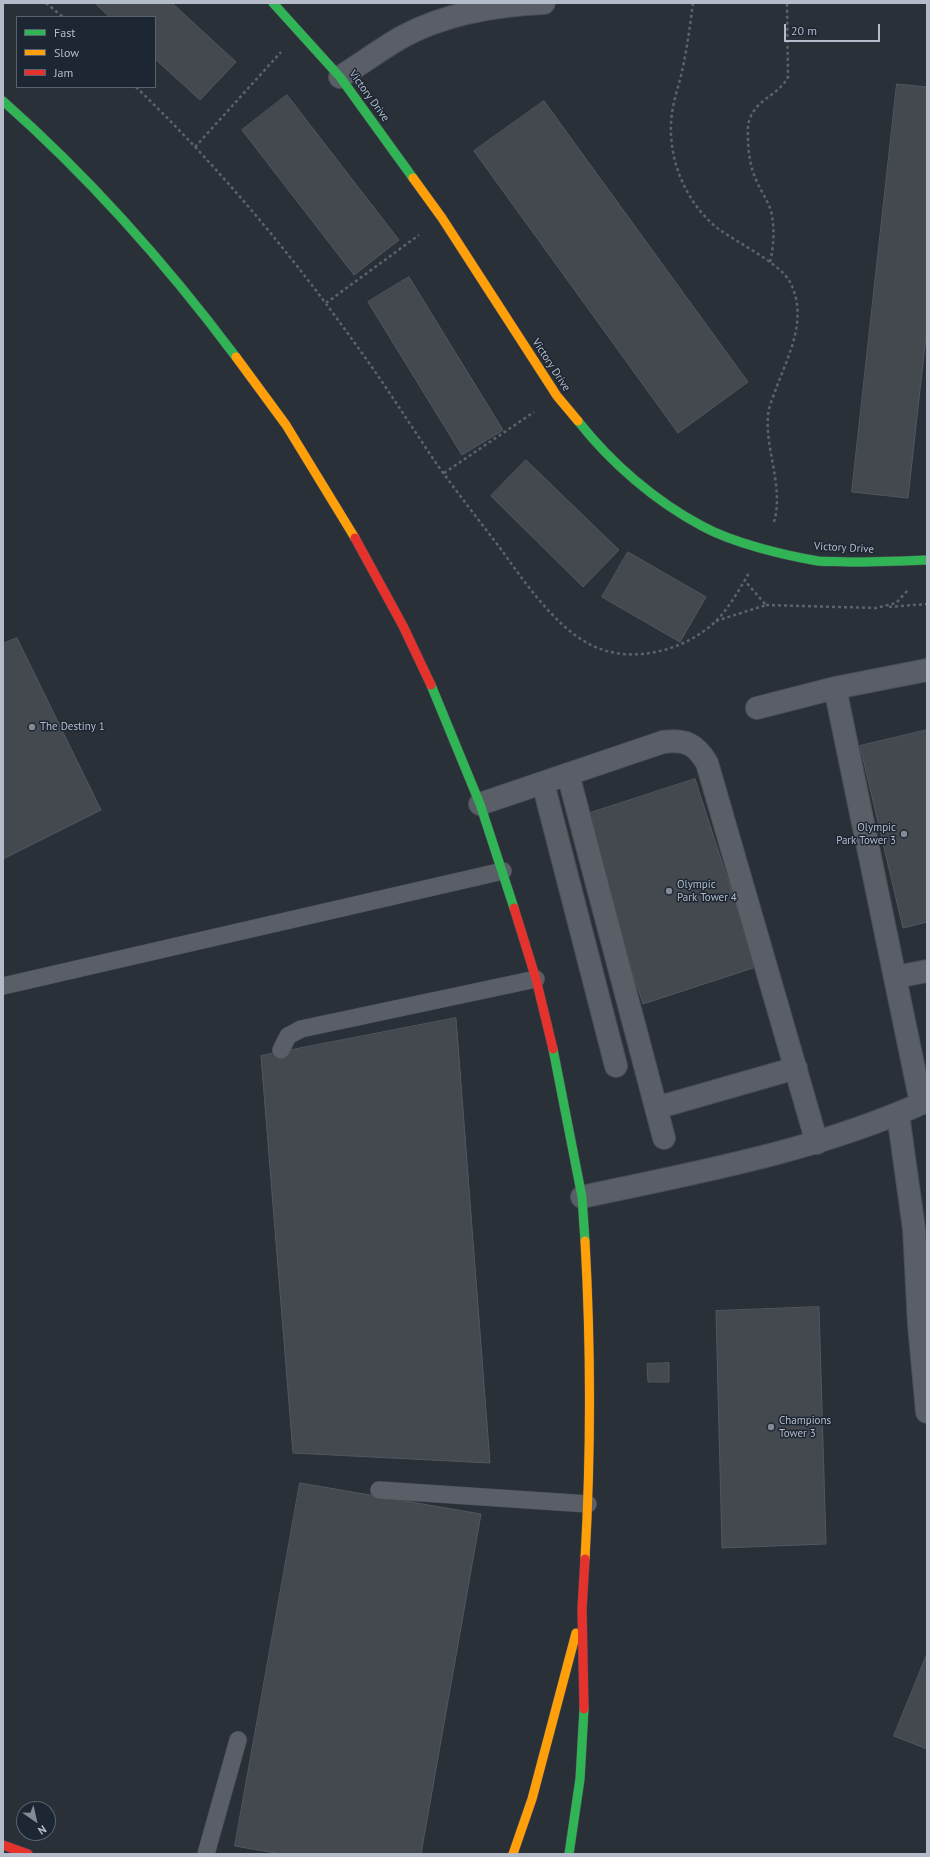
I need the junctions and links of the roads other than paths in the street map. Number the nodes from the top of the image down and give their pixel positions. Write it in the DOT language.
graph roads {
  1 [pos="273,3"];
  2 [pos="544,3"];
  3 [pos="340,77"];
  4 [pos="3,101"];
  5 [pos="927,560"];
  6 [pos="927,670"];
  7 [pos="834,688"];
  8 [pos="757,708"];
  9 [pos="568,774"];
  10 [pos="543,783"];
  11 [pos="480,804"];
  12 [pos="504,871"];
  13 [pos="927,970"];
  14 [pos="896,978"];
  15 [pos="536,979"];
  16 [pos="3,986"];
  17 [pos="281,1050"];
  18 [pos="616,1066"];
  19 [pos="796,1068"];
  20 [pos="924,1102"];
  21 [pos="656,1108"];
  22 [pos="898,1114"];
  23 [pos="664,1138"];
  24 [pos="817,1143"];
  25 [pos="582,1197"];
  26 [pos="914,1228"];
  27 [pos="927,1253"];
  28 [pos="923,1329"];
  29 [pos="927,1412"];
  30 [pos="379,1490"];
  31 [pos="588,1504"];
  32 [pos="582,1609"];
  33 [pos="238,1740"];
  34 [pos="3,1844"];
  35 [pos="28,1854"];
  36 [pos="206,1854"];
  37 [pos="513,1854"];
  38 [pos="569,1854"];
  1 -- 3 [label="main road, Victory Drive"];
  2 -- 3 [label="street"];
  3 -- 5 [label="main road, Victory Drive"];
  4 -- 11 [label="main road"];
  6 -- 7 [label="street"];
  7 -- 8 [label="street"];
  7 -- 14 [label="street"];
  9 -- 10 [label="street"];
  9 -- 19 [label="street"];
  9 -- 21 [label="street"];
  10 -- 11 [label="street"];
  10 -- 18 [label="street"];
  11 -- 12 [label="main road"];
  12 -- 15 [label="main road"];
  12 -- 16 [label="lane"];
  13 -- 14 [label="street"];
  14 -- 20 [label="street"];
  15 -- 17 [label="lane"];
  15 -- 25 [label="main road"];
  19 -- 21 [label="street"];
  19 -- 24 [label="street"];
  20 -- 22 [label="street"];
  21 -- 23 [label="street"];
  22 -- 24 [label="street"];
  22 -- 26 [label="street"];
  24 -- 25 [label="street"];
  25 -- 31 [label="main road"];
  26 -- 27 [label="lane"];
  26 -- 28 [label="street"];
  28 -- 29 [label="street"];
  30 -- 31 [label="lane"];
  31 -- 32 [label="main road"];
  32 -- 37 [label="main road"];
  32 -- 38 [label="main road"];
  33 -- 36 [label="lane"];
  34 -- 35 [label="main road"];
}
